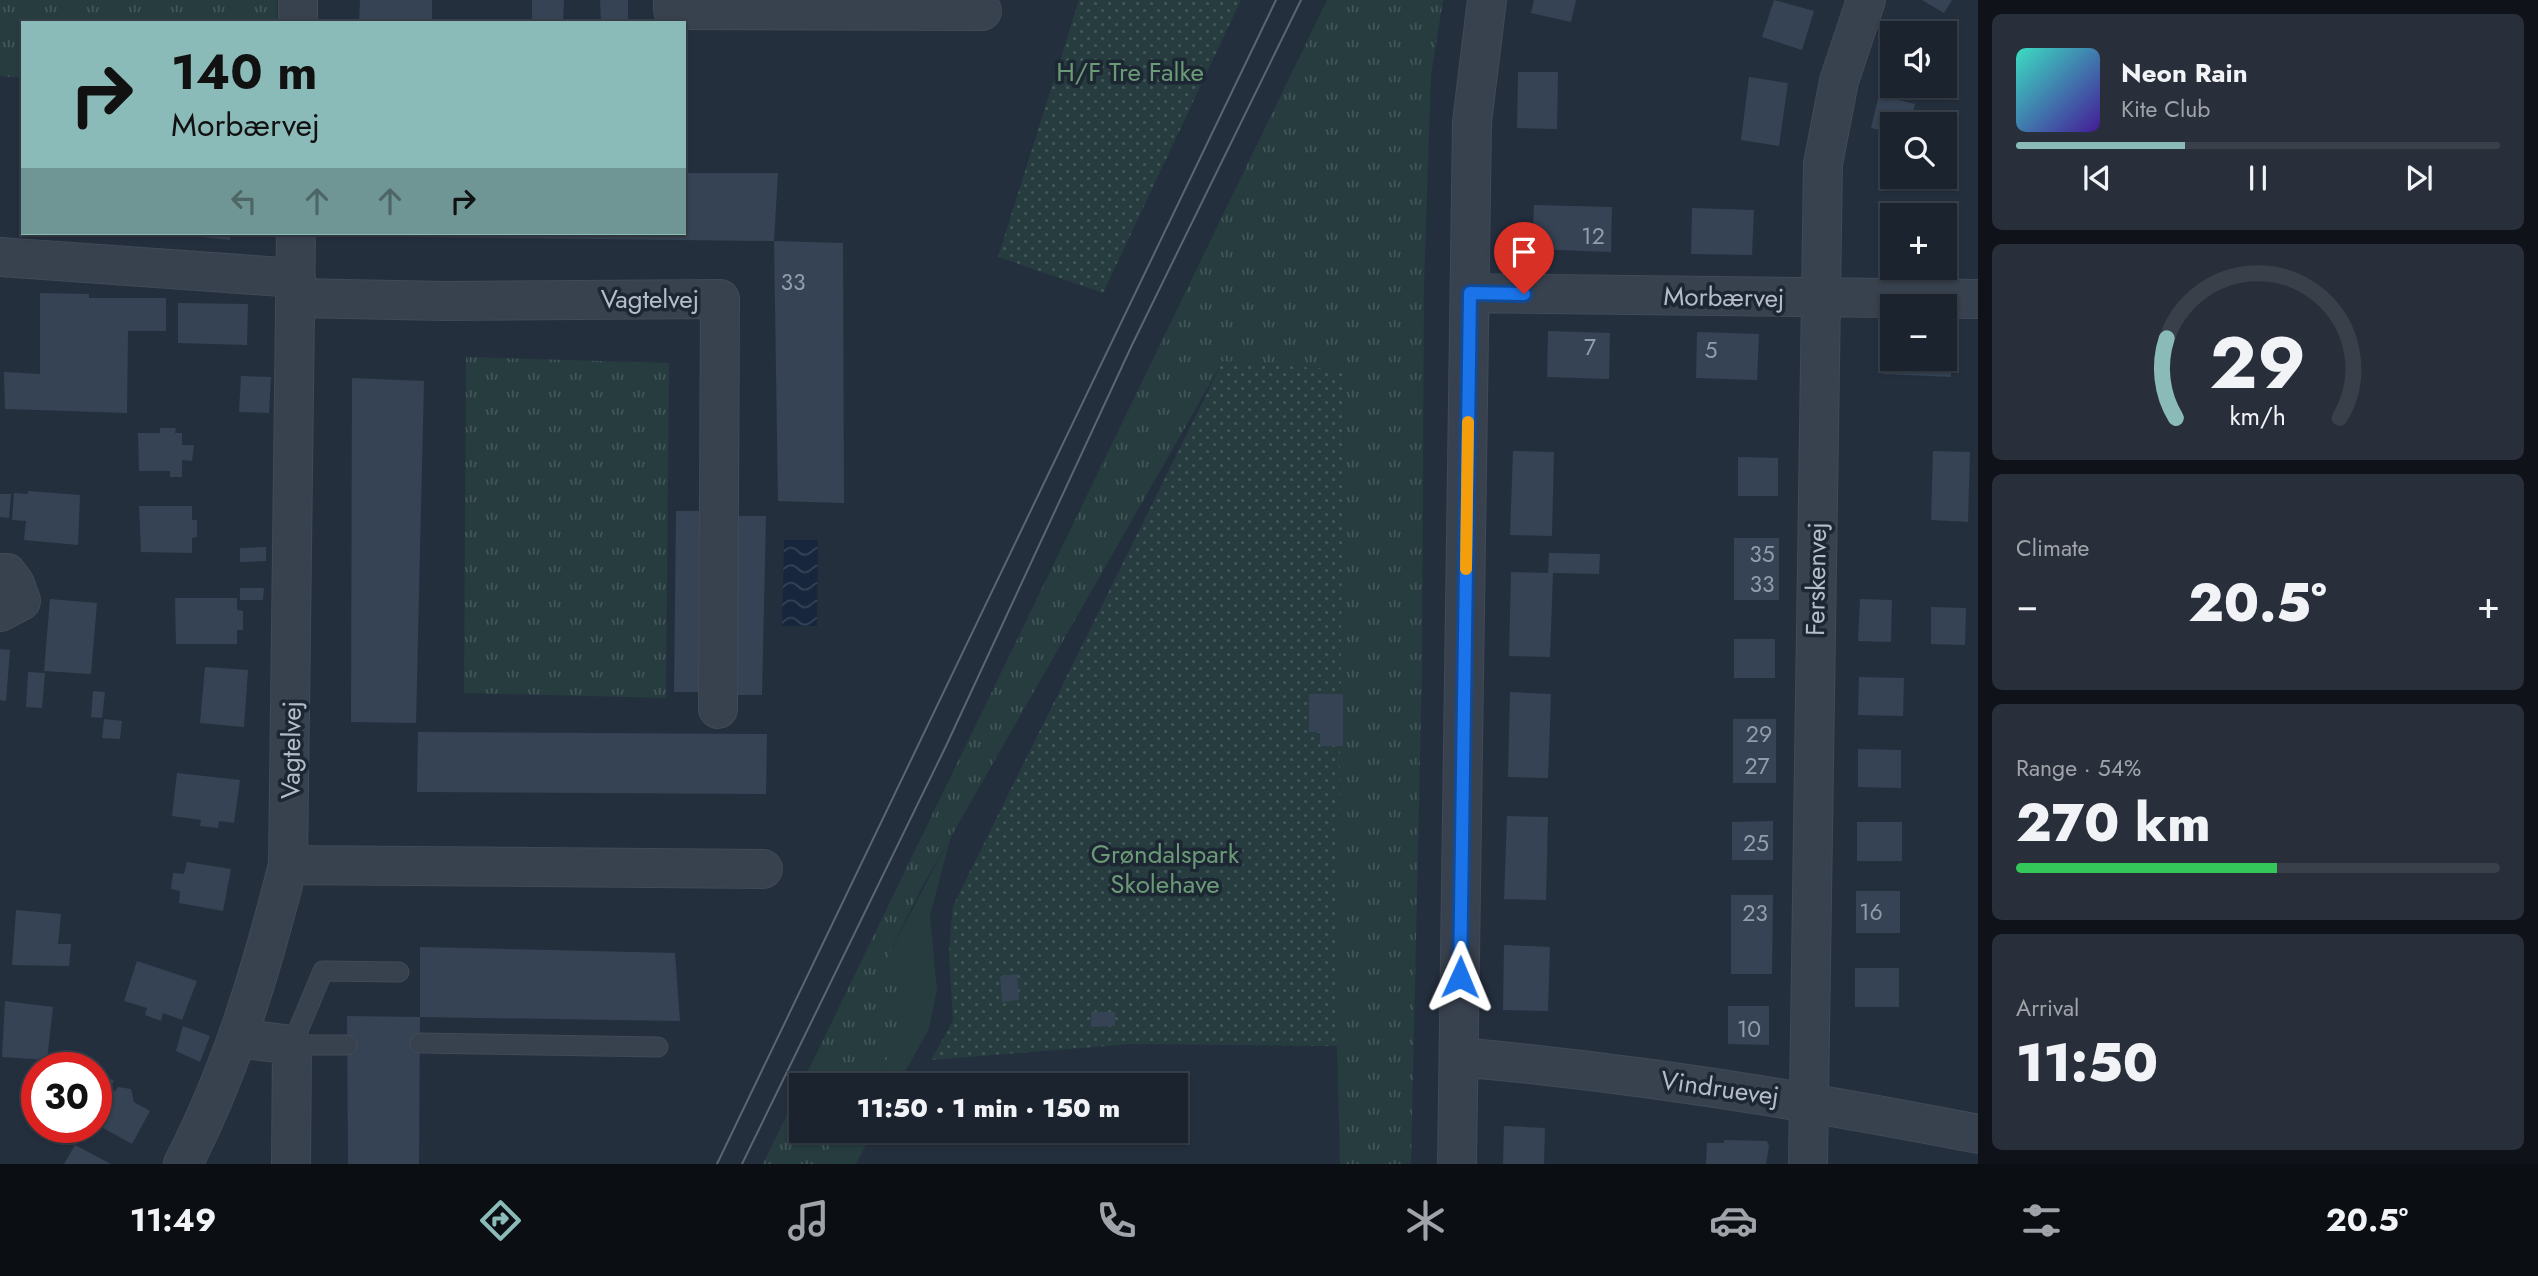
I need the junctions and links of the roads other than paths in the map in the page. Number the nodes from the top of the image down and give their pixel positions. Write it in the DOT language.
graph roads {
  1 [pos="298,0"];
  2 [pos="673,0"];
  3 [pos="1487,0"];
  4 [pos="1866,0"];
  5 [pos="982,11"];
  6 [pos="298,21"];
  7 [pos="296,235"];
  8 [pos="0,257"];
  9 [pos="296,288"];
  10 [pos="1470,293"];
  11 [pos="1819,299"];
  12 [pos="1978,299"];
  13 [pos="0,573"];
  14 [pos="0,612"];
  15 [pos="719,709"];
  16 [pos="288,865"];
  17 [pos="763,869"];
  18 [pos="399,972"];
  19 [pos="237,1038"];
  20 [pos="420,1043"];
  21 [pos="292,1045"];
  22 [pos="347,1045"];
  23 [pos="658,1046"];
  24 [pos="1459,1057"];
  25 [pos="1810,1101"];
  26 [pos="1978,1134"];
  27 [pos="183,1164"];
  28 [pos="291,1164"];
  29 [pos="1458,1164"];
  30 [pos="1808,1164"];
  1 -- 6 [label="street"];
  2 -- 5 [label="street"];
  3 -- 10 [label="street"];
  4 -- 11 [label="street, Ferskenvej"];
  7 -- 9 [label="street, Vagtelvej"];
  8 -- 9 [label="street, Vagtelvej"];
  9 -- 15 [label="street, Vagtelvej"];
  9 -- 16 [label="street, Vagtelvej"];
  10 -- 11 [label="street, Morbærvej"];
  10 -- 24 [label="street"];
  11 -- 12 [label="street, Morbærvej"];
  11 -- 25 [label="street, Ferskenvej"];
  13 -- 14 [label="street"];
  16 -- 17 [label="street"];
  16 -- 19 [label="street, Vagtelvej"];
  18 -- 21 [label="lane"];
  19 -- 21 [label="street"];
  19 -- 27 [label="street, Vagtelvej"];
  20 -- 23 [label="lane"];
  21 -- 22 [label="lane"];
  21 -- 28 [label="street"];
  24 -- 25 [label="street, Vindruevej"];
  24 -- 29 [label="street"];
  25 -- 26 [label="street, Vindruevej"];
  25 -- 30 [label="street, Ferskenvej"];
}
